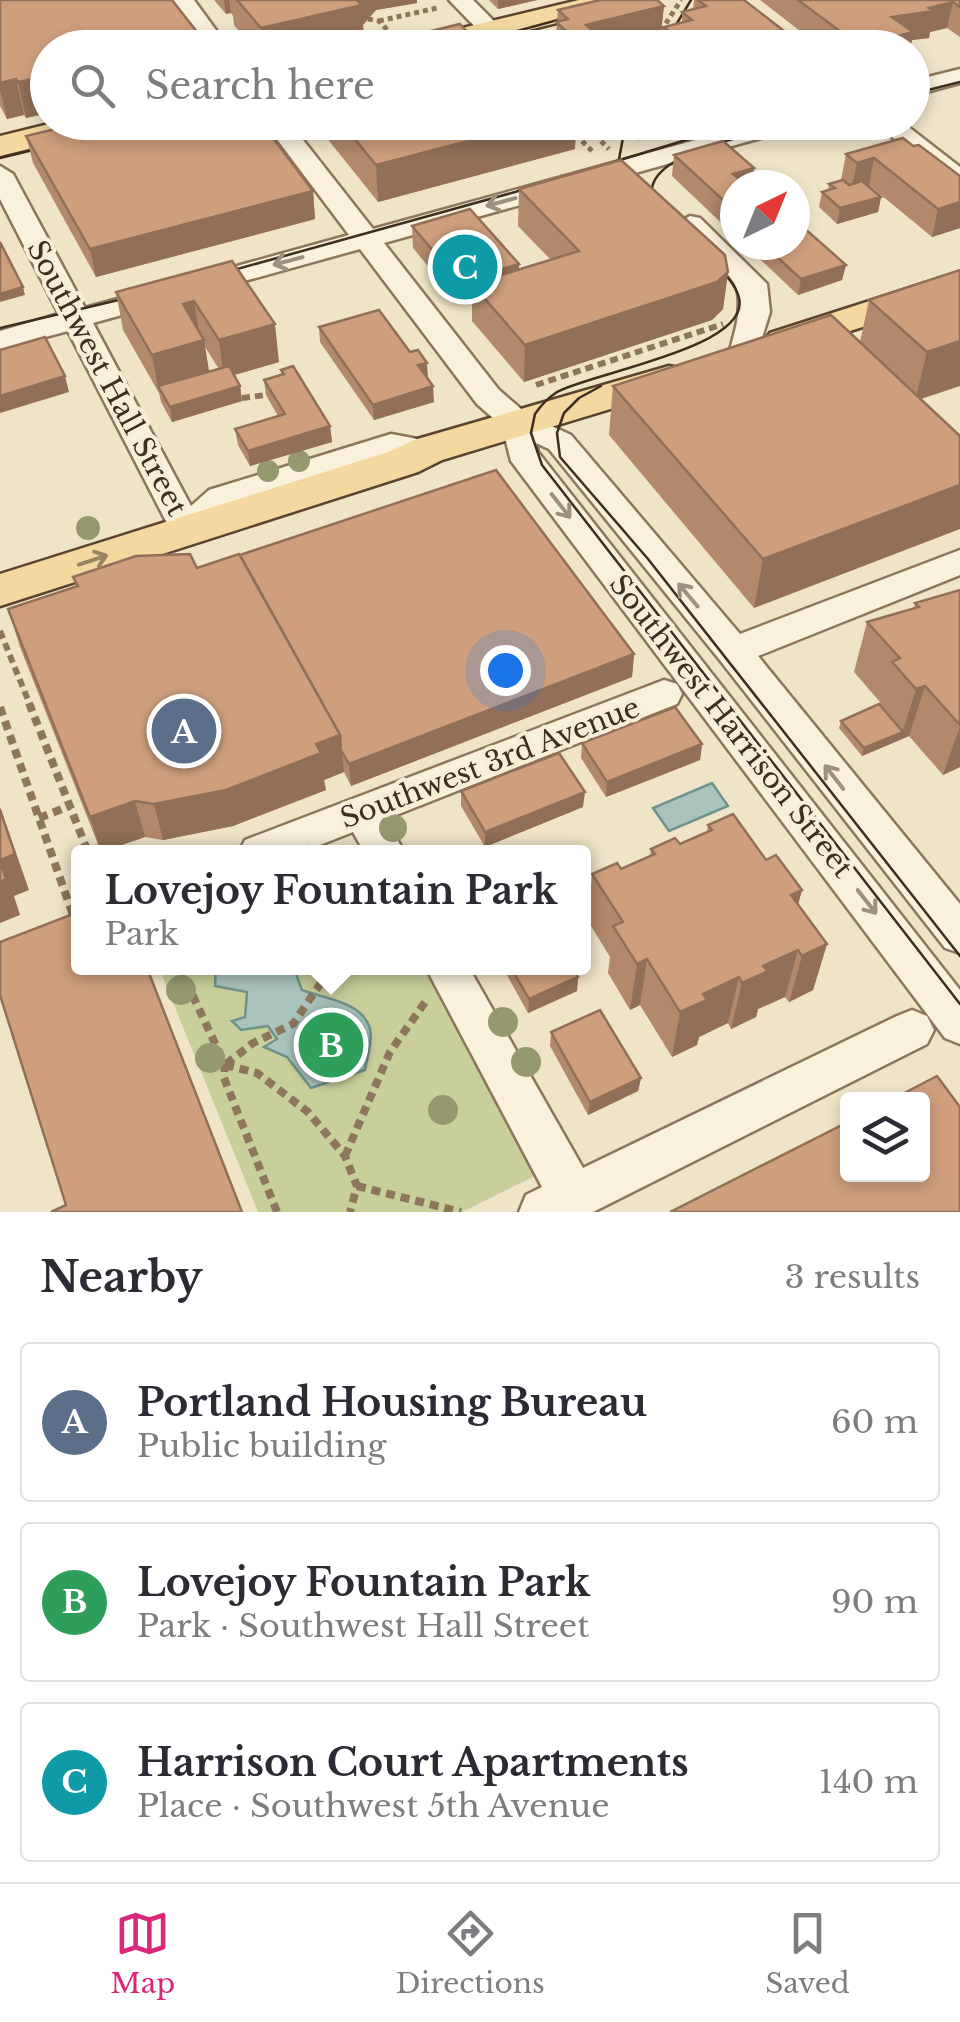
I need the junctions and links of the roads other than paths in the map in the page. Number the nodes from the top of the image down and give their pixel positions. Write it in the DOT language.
graph roads {
  1 [pos="182,0"];
  2 [pos="460,0"];
  3 [pos="616,0"];
  4 [pos="200,30"];
  5 [pos="491,30"];
  6 [pos="960,76"];
  7 [pos="930,84"];
  8 [pos="30,139"];
  9 [pos="290,140"];
  10 [pos="726,140"];
  11 [pos="909,140"];
  12 [pos="0,146"];
  13 [pos="628,167"];
  14 [pos="0,174"];
  15 [pos="960,180"];
  16 [pos="652,189"];
  17 [pos="674,209"];
  18 [pos="367,239"];
  19 [pos="960,283"];
  20 [pos="76,319"];
  21 [pos="0,340"];
  22 [pos="744,353"];
  23 [pos="520,406"];
  24 [pos="187,530"];
  25 [pos="960,562"];
  26 [pos="0,590"];
  27 [pos="749,646"];
  28 [pos="664,694"];
  29 [pos="362,814"];
  30 [pos="278,845"];
  31 [pos="380,845"];
  32 [pos="960,935"];
  33 [pos="450,975"];
  34 [pos="960,1024"];
  35 [pos="912,1030"];
  36 [pos="558,1205"];
  1 -- 4 [label="street"];
  2 -- 5 [label="street"];
  3 -- 5 [label="main road"];
  6 -- 7 [label="street"];
  8 -- 12 [label="main road"];
  9 -- 18 [label="street, Southwest Harrison Street"];
  10 -- 13 [label="street"];
  11 -- 15 [label="street"];
  13 -- 16 [label="street"];
  13 -- 18 [label="street, one-way"];
  14 -- 20 [label="street, Southwest Hall Street"];
  17 -- 22 [label="street"];
  18 -- 20 [label="street, one-way"];
  18 -- 23 [label="street, Southwest Harrison Street"];
  19 -- 22 [label="main road"];
  20 -- 21 [label="street"];
  20 -- 24 [label="street, Southwest Hall Street"];
  22 -- 23 [label="main road"];
  23 -- 24 [label="main road"];
  32 -- 23 [label="street, Southwest Harrison Street, one-way"];
  23 -- 34 [label="street, Southwest Harrison Street, one-way"];
  26 -- 24 [label="main road, one-way"];
  25 -- 27 [label="street"];
  28 -- 29 [label="street, Southwest 3rd Avenue"];
  29 -- 30 [label="street, Southwest 3rd Avenue"];
  29 -- 31 [label="street"];
  33 -- 36 [label="street"];
  35 -- 36 [label="street"];
}
